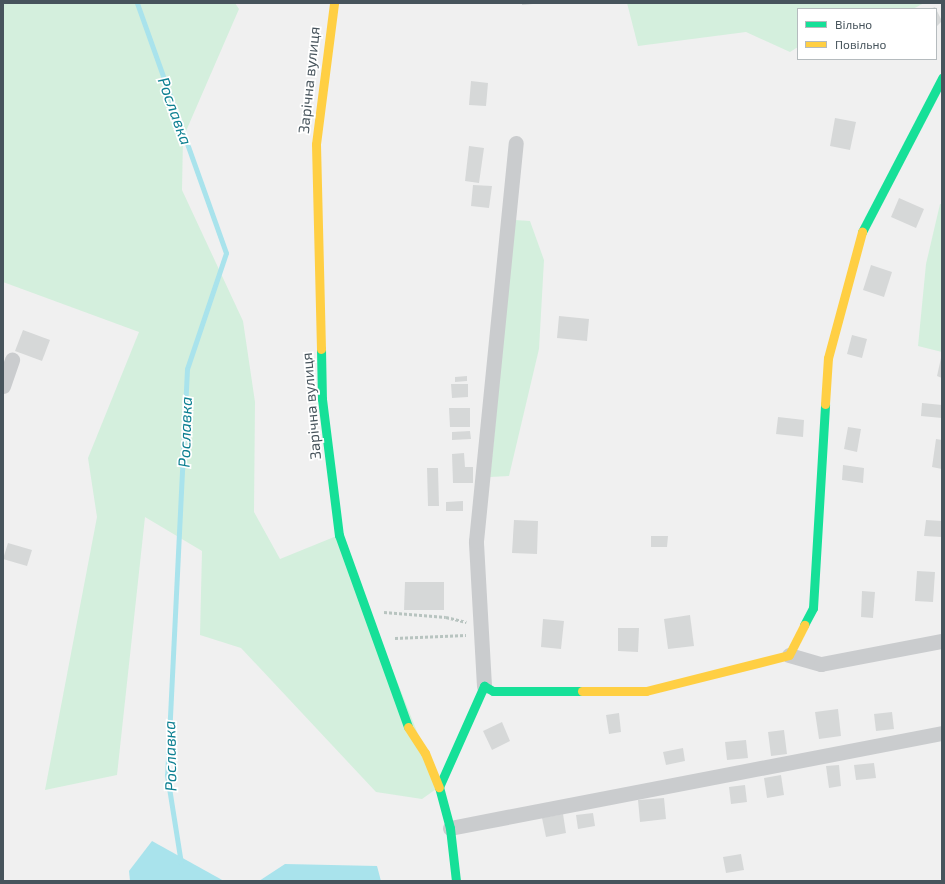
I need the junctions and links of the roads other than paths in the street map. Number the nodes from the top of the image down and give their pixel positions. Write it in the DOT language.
graph roads {
  1 [pos="334,3"];
  2 [pos="942,78"];
  3 [pos="516,143"];
  4 [pos="12,360"];
  5 [pos="3,386"];
  6 [pos="942,641"];
  7 [pos="789,655"];
  8 [pos="484,686"];
  9 [pos="942,733"];
  10 [pos="439,787"];
  11 [pos="450,828"];
  12 [pos="456,881"];
  1 -- 10 [label="street, Зарічна вулиця"];
  2 -- 7 [label="street"];
  3 -- 8 [label="street"];
  4 -- 5 [label="street"];
  6 -- 7 [label="street"];
  7 -- 8 [label="street"];
  8 -- 10 [label="street"];
  9 -- 11 [label="street"];
  10 -- 11 [label="street, Зарічна вулиця"];
  11 -- 12 [label="street, Зарічна вулиця"];
}
